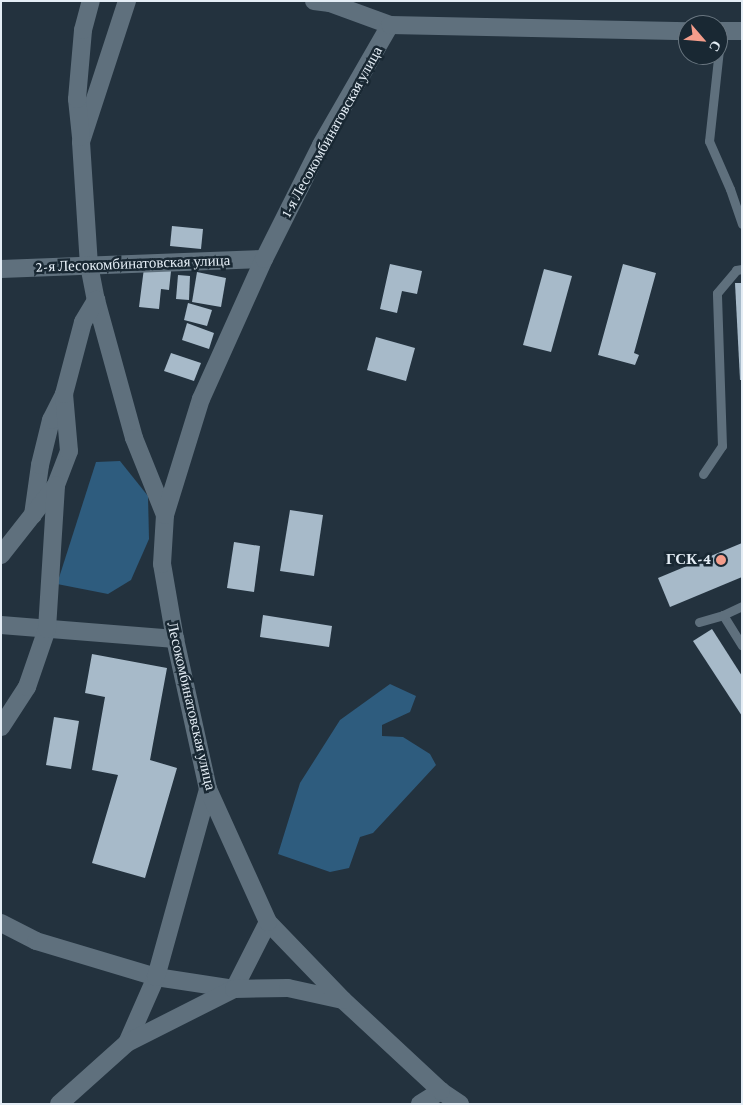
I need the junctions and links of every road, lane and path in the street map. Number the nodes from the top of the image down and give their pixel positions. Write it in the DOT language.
graph roads {
  1 [pos="91,1"];
  2 [pos="127,1"];
  3 [pos="314,1"];
  4 [pos="390,25"];
  5 [pos="678,31"];
  6 [pos="728,31"];
  7 [pos="742,31"];
  8 [pos="717,65"];
  9 [pos="82,142"];
  10 [pos="742,224"];
  11 [pos="264,259"];
  12 [pos="89,265"];
  13 [pos="1,269"];
  14 [pos="742,269"];
  15 [pos="96,300"];
  16 [pos="64,394"];
  17 [pos="703,474"];
  18 [pos="56,485"];
  19 [pos="165,515"];
  20 [pos="32,516"];
  21 [pos="1,555"];
  22 [pos="742,606"];
  23 [pos="723,615"];
  24 [pos="699,622"];
  25 [pos="1,625"];
  26 [pos="47,629"];
  27 [pos="175,639"];
  28 [pos="742,645"];
  29 [pos="1,726"];
  30 [pos="208,789"];
  31 [pos="268,922"];
  32 [pos="1,923"];
  33 [pos="156,977"];
  34 [pos="234,989"];
  35 [pos="343,1000"];
  36 [pos="127,1043"];
  37 [pos="441,1092"];
  38 [pos="59,1104"];
  39 [pos="420,1104"];
  40 [pos="460,1104"];
  1 -- 9 [label="street"];
  2 -- 9 [label="street"];
  3 -- 4 [label="street"];
  4 -- 5 [label="street"];
  4 -- 11 [label="street, 1-я Лесокомбинатовская улица"];
  6 -- 7 [label="street"];
  8 -- 10 [label="lane"];
  9 -- 12 [label="street"];
  11 -- 12 [label="street, 2-я Лесокомбинатовская улица"];
  11 -- 19 [label="street, 1-я Лесокомбинатовская улица"];
  12 -- 13 [label="street, 2-я Лесокомбинатовская улица"];
  12 -- 15 [label="street"];
  14 -- 17 [label="lane"];
  15 -- 16 [label="street"];
  15 -- 19 [label="street"];
  16 -- 18 [label="street"];
  16 -- 20 [label="street"];
  18 -- 20 [label="street"];
  18 -- 26 [label="street"];
  19 -- 27 [label="street, Лесокомбинатовская улица"];
  20 -- 21 [label="street"];
  22 -- 23 [label="lane"];
  23 -- 24 [label="lane"];
  23 -- 28 [label="lane"];
  25 -- 26 [label="street"];
  26 -- 27 [label="street"];
  26 -- 29 [label="street"];
  27 -- 30 [label="street, Лесокомбинатовская улица"];
  30 -- 31 [label="street, Лесокомбинатовская улица"];
  30 -- 33 [label="street"];
  31 -- 34 [label="street"];
  31 -- 35 [label="street, Лесокомбинатовская улица"];
  32 -- 33 [label="street"];
  33 -- 34 [label="street"];
  33 -- 36 [label="street"];
  34 -- 35 [label="street"];
  34 -- 36 [label="street"];
  35 -- 37 [label="street, Лесокомбинатовская улица"];
  36 -- 38 [label="street"];
  37 -- 39 [label="street"];
  37 -- 40 [label="street, Лесокомбинатовская улица"];
}
